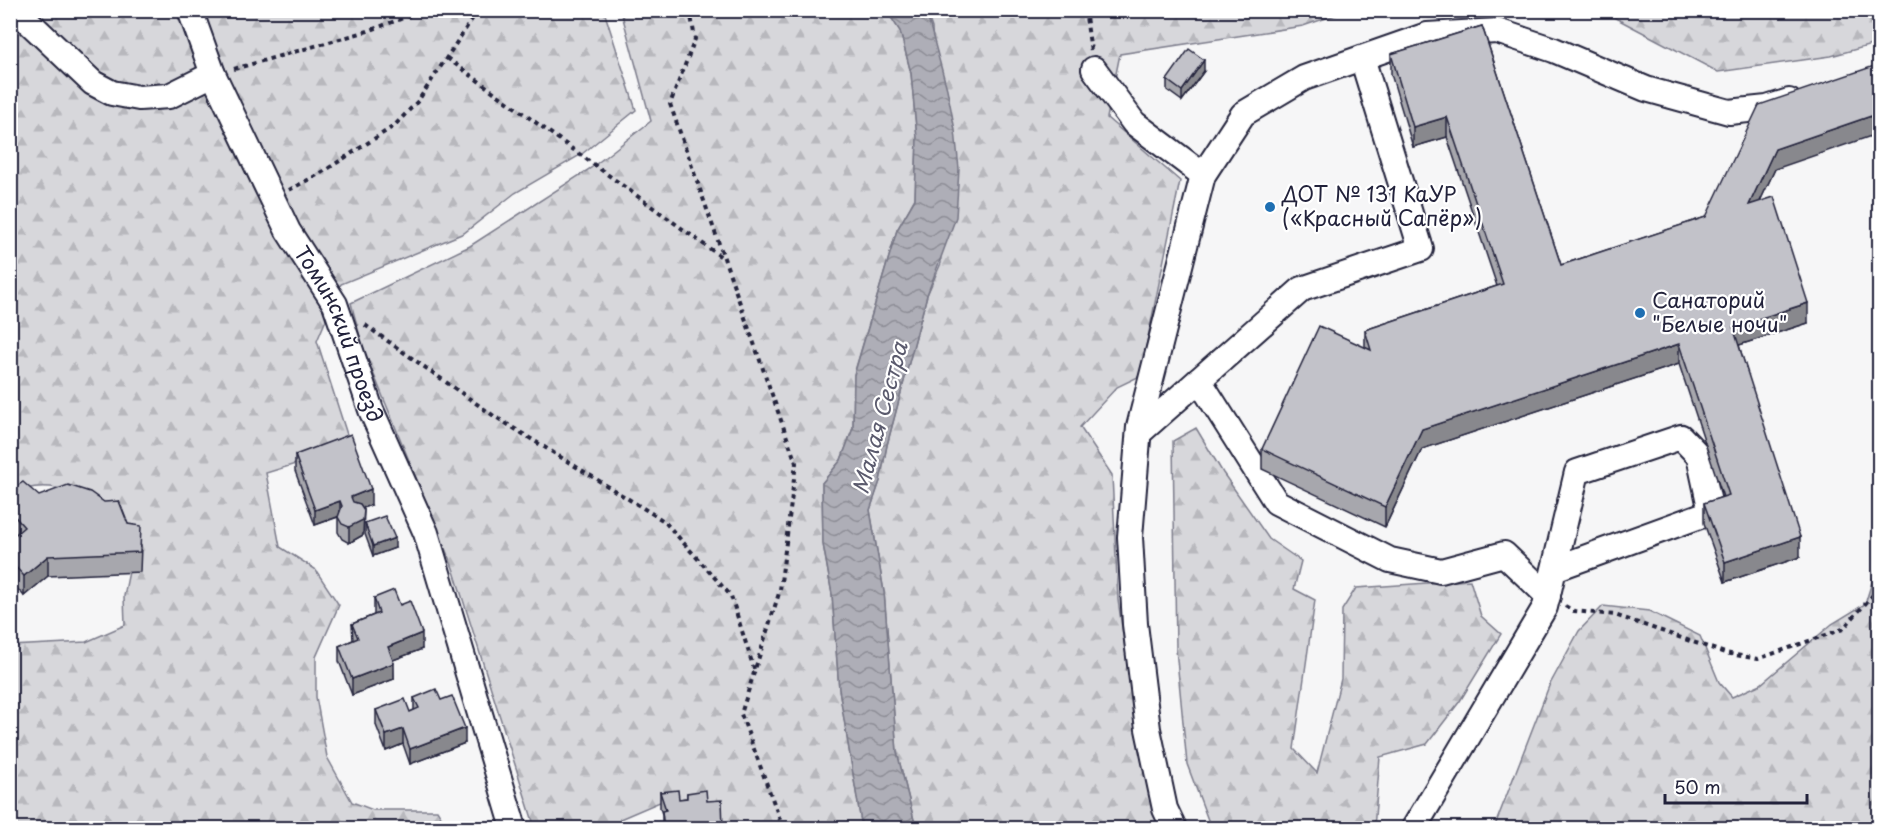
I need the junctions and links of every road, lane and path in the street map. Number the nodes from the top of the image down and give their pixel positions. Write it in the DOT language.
graph roads {
  1 [pos="16,10"];
  2 [pos="190,10"];
  3 [pos="425,10"];
  4 [pos="478,10"];
  5 [pos="690,10"];
  6 [pos="1084,10"];
  7 [pos="447,58"];
  8 [pos="1362,58"];
  9 [pos="1094,69"];
  10 [pos="213,75"];
  11 [pos="1812,94"];
  12 [pos="1203,175"];
  13 [pos="273,199"];
  14 [pos="725,260"];
  15 [pos="363,323"];
  16 [pos="1199,380"];
  17 [pos="1139,433"];
  18 [pos="1554,569"];
  19 [pos="1880,587"];
  20 [pos="1548,596"];
  21 [pos="755,670"];
  22 [pos="513,828"];
  23 [pos="783,828"];
  24 [pos="1174,828"];
  25 [pos="1414,828"];
  1 -- 10 [label="street"];
  2 -- 10 [label="street, Томинский проезд"];
  3 -- 10 [label="path"];
  4 -- 7 [label="path"];
  5 -- 14 [label="path"];
  6 -- 9 [label="path"];
  7 -- 13 [label="path"];
  7 -- 14 [label="path"];
  8 -- 11 [label="street"];
  8 -- 12 [label="street"];
  8 -- 16 [label="street"];
  9 -- 12 [label="street"];
  10 -- 13 [label="street, Томинский проезд"];
  12 -- 17 [label="street"];
  13 -- 22 [label="street, Томинский проезд"];
  14 -- 21 [label="path"];
  15 -- 21 [label="path"];
  16 -- 17 [label="street"];
  16 -- 20 [label="street"];
  17 -- 24 [label="street"];
  18 -- 18 [label="street"];
  18 -- 20 [label="street"];
  19 -- 20 [label="path"];
  20 -- 25 [label="street"];
  21 -- 23 [label="path"];
}
